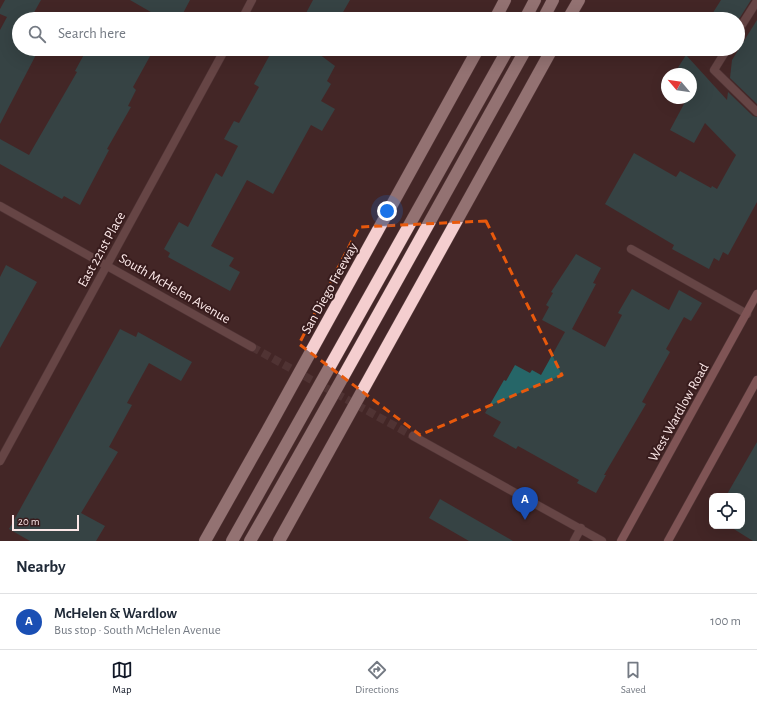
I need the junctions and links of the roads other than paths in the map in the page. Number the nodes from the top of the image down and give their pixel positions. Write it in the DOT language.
graph roads {
  1 [pos="252,0"];
  2 [pos="505,0"];
  3 [pos="535,0"];
  4 [pos="553,0"];
  5 [pos="579,0"];
  6 [pos="757,1"];
  7 [pos="246,12"];
  8 [pos="499,12"];
  9 [pos="529,12"];
  10 [pos="547,12"];
  11 [pos="572,12"];
  12 [pos="745,20"];
  13 [pos="221,56"];
  14 [pos="474,56"];
  15 [pos="504,56"];
  16 [pos="522,56"];
  17 [pos="548,56"];
  18 [pos="723,56"];
  19 [pos="757,112"];
  20 [pos="0,206"];
  21 [pos="631,250"];
  22 [pos="108,265"];
  23 [pos="757,294"];
  24 [pos="747,314"];
  25 [pos="252,347"];
  26 [pos="757,380"];
  27 [pos="413,436"];
  28 [pos="0,461"];
  29 [pos="581,528"];
  30 [pos="205,541"];
  31 [pos="232,541"];
  32 [pos="250,541"];
  33 [pos="279,541"];
  34 [pos="574,541"];
  35 [pos="602,541"];
  36 [pos="621,541"];
  37 [pos="668,541"];
  1 -- 7 [label="street"];
  2 -- 8 [label="highway"];
  3 -- 9 [label="highway"];
  4 -- 10 [label="highway"];
  5 -- 11 [label="highway"];
  6 -- 12 [label="street"];
  13 -- 22 [label="street, East 221st Place"];
  14 -- 30 [label="highway, San Diego Freeway"];
  15 -- 31 [label="highway"];
  16 -- 32 [label="highway"];
  17 -- 33 [label="highway"];
  18 -- 19 [label="street"];
  20 -- 22 [label="street, South McHelen Avenue"];
  21 -- 24 [label="street"];
  22 -- 25 [label="street, South McHelen Avenue"];
  22 -- 28 [label="street, East 221st Place"];
  23 -- 24 [label="main road, West Wardlow Road"];
  24 -- 36 [label="main road, West Wardlow Road"];
  26 -- 37 [label="main road"];
  27 -- 29 [label="street"];
  29 -- 34 [label="street"];
  29 -- 35 [label="street"];
}
